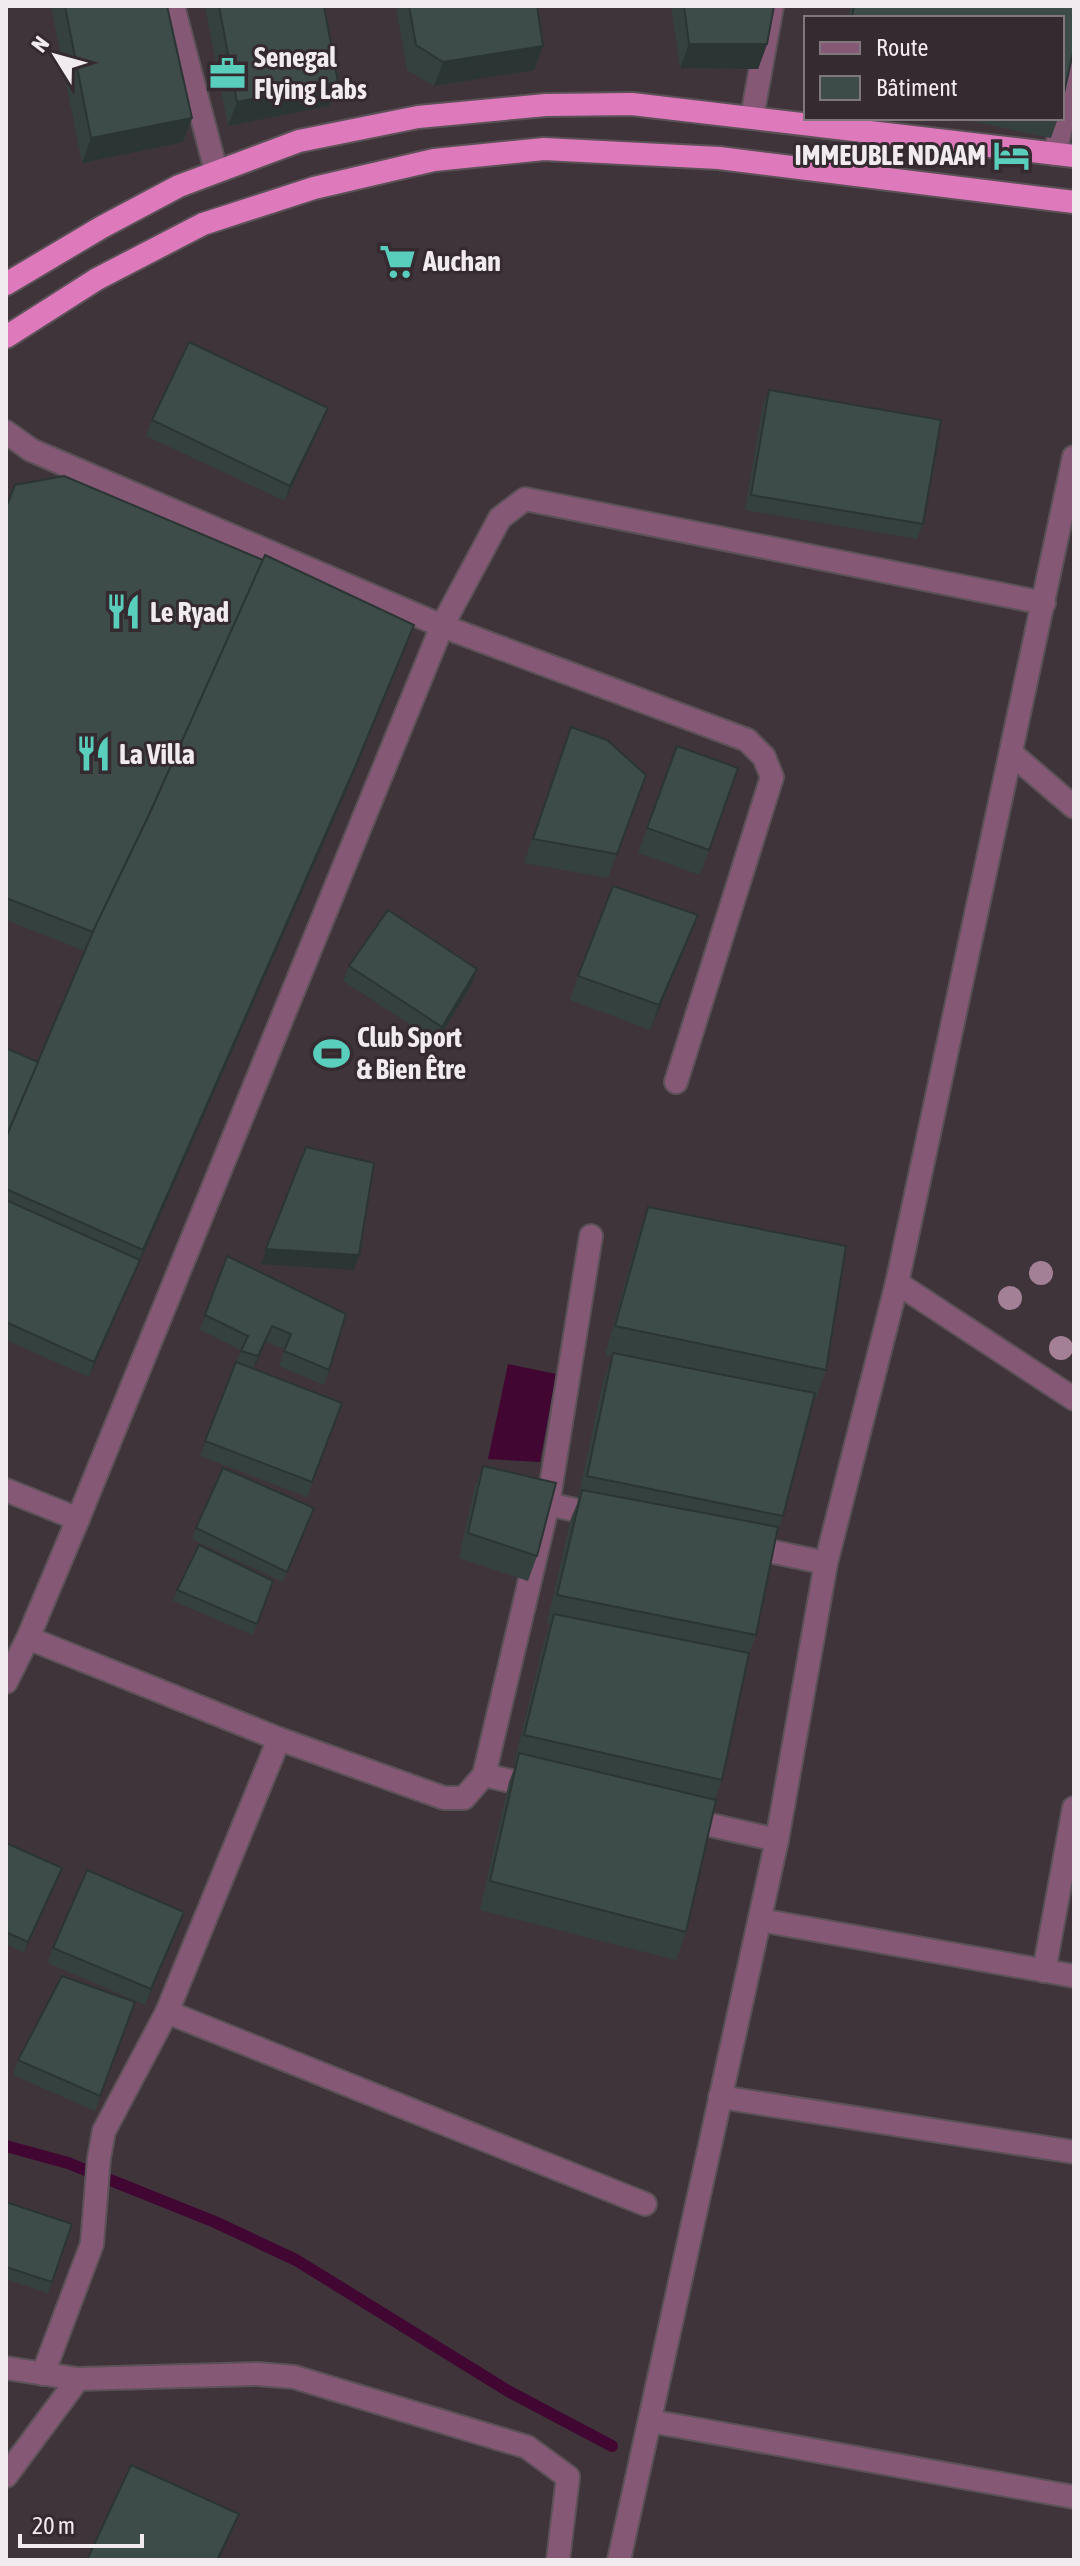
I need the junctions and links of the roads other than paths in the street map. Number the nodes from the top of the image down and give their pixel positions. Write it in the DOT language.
graph roads {
  1 [pos="173,6"];
  2 [pos="772,6"];
  3 [pos="1074,70"];
  4 [pos="752,117"];
  5 [pos="1065,155"];
  6 [pos="216,171"];
  7 [pos="1074,202"];
  8 [pos="6,284"];
  9 [pos="6,337"];
  10 [pos="6,432"];
  11 [pos="1074,457"];
  12 [pos="1044,603"];
  13 [pos="442,626"];
  14 [pos="1012,754"];
  15 [pos="1074,807"];
  16 [pos="676,1082"];
  17 [pos="591,1236"];
  18 [pos="897,1283"];
  19 [pos="1074,1399"];
  20 [pos="6,1490"];
  21 [pos="548,1504"];
  22 [pos="78,1519"];
  23 [pos="625,1521"];
  24 [pos="718,1540"];
  25 [pos="826,1563"];
  26 [pos="28,1638"];
  27 [pos="6,1682"];
  28 [pos="279,1739"];
  29 [pos="484,1775"];
  30 [pos="561,1792"];
  31 [pos="1074,1808"];
  32 [pos="669,1816"];
  33 [pos="777,1840"];
  34 [pos="760,1920"];
  35 [pos="1044,1971"];
  36 [pos="1074,1976"];
  37 [pos="167,2012"];
  38 [pos="720,2097"];
  39 [pos="1074,2152"];
  40 [pos="645,2204"];
  41 [pos="6,2368"];
  42 [pos="43,2374"];
  43 [pos="78,2379"];
  44 [pos="650,2421"];
  45 [pos="6,2476"];
  46 [pos="1074,2497"];
  47 [pos="558,2560"];
  48 [pos="619,2560"];
  1 -- 6 [label="street"];
  2 -- 4 [label="street"];
  3 -- 5 [label="street"];
  4 -- 5 [label="highway"];
  4 -- 6 [label="highway"];
  6 -- 8 [label="highway"];
  7 -- 9 [label="highway"];
  10 -- 13 [label="street"];
  11 -- 12 [label="street"];
  12 -- 13 [label="street"];
  12 -- 14 [label="street"];
  13 -- 16 [label="street"];
  13 -- 22 [label="street"];
  14 -- 15 [label="street"];
  14 -- 18 [label="street"];
  17 -- 21 [label="street"];
  18 -- 19 [label="street"];
  18 -- 25 [label="street"];
  20 -- 22 [label="street"];
  21 -- 23 [label="street"];
  21 -- 29 [label="street"];
  22 -- 26 [label="street"];
  24 -- 25 [label="street"];
  25 -- 33 [label="street"];
  26 -- 27 [label="street"];
  26 -- 28 [label="street"];
  28 -- 29 [label="street"];
  28 -- 37 [label="street"];
  29 -- 30 [label="street"];
  31 -- 35 [label="street"];
  32 -- 33 [label="street"];
  33 -- 34 [label="street"];
  34 -- 35 [label="street"];
  34 -- 38 [label="street"];
  35 -- 36 [label="street"];
  37 -- 40 [label="street"];
  37 -- 42 [label="street"];
  38 -- 39 [label="street"];
  38 -- 44 [label="street"];
  41 -- 42 [label="street"];
  42 -- 43 [label="street"];
  43 -- 45 [label="street"];
  43 -- 47 [label="street"];
  44 -- 46 [label="street"];
  44 -- 48 [label="street"];
}
